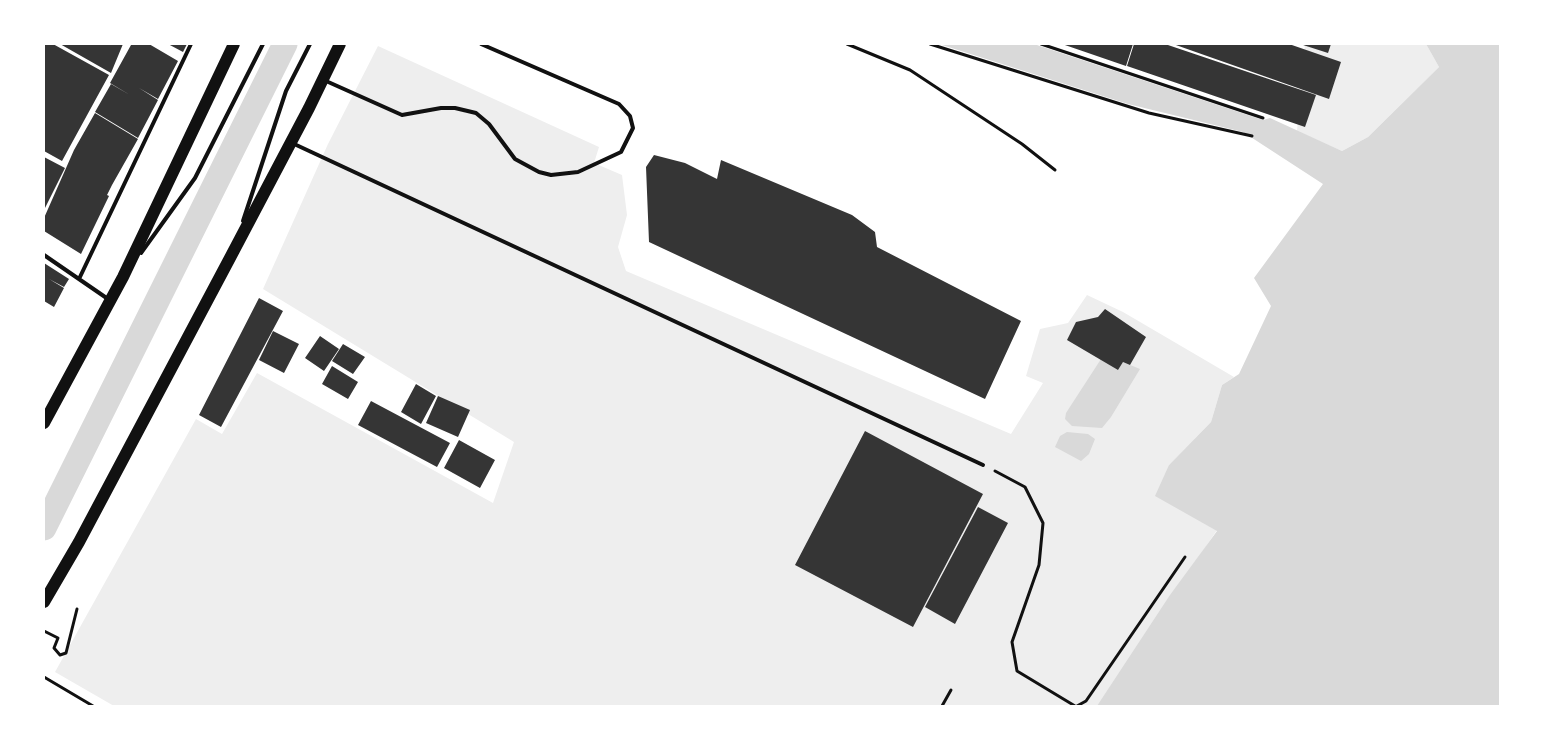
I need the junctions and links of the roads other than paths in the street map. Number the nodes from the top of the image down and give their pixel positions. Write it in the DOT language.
graph roads {
  1 [pos="191,44"];
  2 [pos="234,44"];
  3 [pos="262,44"];
  4 [pos="310,44"];
  5 [pos="340,44"];
  6 [pos="481,44"];
  7 [pos="323,80"];
  8 [pos="291,142"];
  9 [pos="44,255"];
  10 [pos="231,256"];
  11 [pos="123,277"];
  12 [pos="79,279"];
  13 [pos="109,299"];
  14 [pos="45,417"];
  15 [pos="983,465"];
  16 [pos="44,602"];
  1 -- 12 [label="lane"];
  2 -- 11 [label="main road"];
  3 -- 11 [label="lane"];
  4 -- 10 [label="lane"];
  5 -- 7 [label="main road"];
  6 -- 7 [label="lane"];
  7 -- 8 [label="main road"];
  8 -- 10 [label="main road"];
  8 -- 15 [label="lane"];
  9 -- 12 [label="lane"];
  10 -- 16 [label="main road"];
  11 -- 13 [label="main road"];
  12 -- 13 [label="lane"];
  13 -- 14 [label="main road"];
}
